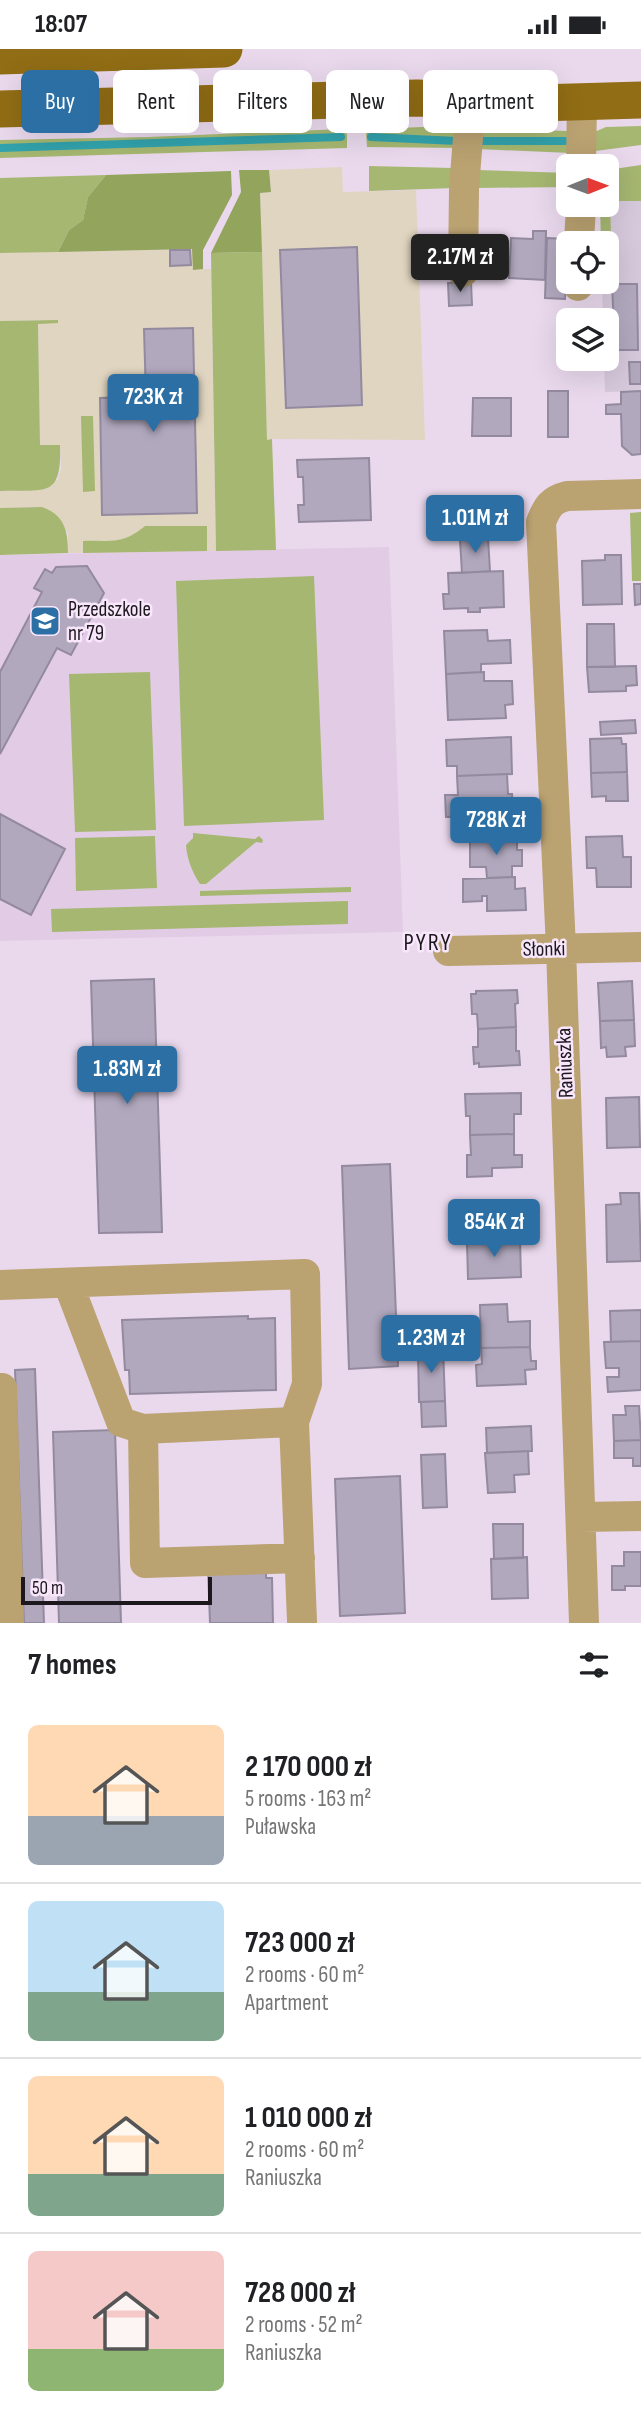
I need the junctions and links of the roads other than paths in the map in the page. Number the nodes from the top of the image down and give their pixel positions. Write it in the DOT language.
graph roads {
  1 [pos="224,49"];
  2 [pos="176,50"];
  3 [pos="102,51"];
  4 [pos="0,56"];
  5 [pos="423,98"];
  6 [pos="641,100"];
  7 [pos="582,101"];
  8 [pos="558,102"];
  9 [pos="0,109"];
  10 [pos="468,133"];
  11 [pos="581,154"];
  12 [pos="464,272"];
  13 [pos="641,494"];
  14 [pos="641,947"];
  15 [pos="561,948"];
  16 [pos="448,951"];
  17 [pos="68,1283"];
  18 [pos="0,1286"];
  19 [pos="2,1388"];
  20 [pos="294,1422"];
  21 [pos="143,1429"];
  22 [pos="641,1516"];
  23 [pos="581,1517"];
  24 [pos="4,1549"];
  25 [pos="299,1557"];
  26 [pos="302,1621"];
  27 [pos="9,1623"];
  28 [pos="584,1623"];
  1 -- 2 [label="main road"];
  2 -- 3 [label="main road"];
  3 -- 4 [label="main road"];
  5 -- 9 [label="main road"];
  6 -- 7 [label="main road"];
  7 -- 8 [label="main road"];
  7 -- 11 [label="street"];
  10 -- 12 [label="street"];
  13 -- 15 [label="street, Raniuszka"];
  14 -- 15 [label="street, Słonki"];
  15 -- 16 [label="street, Słonki"];
  15 -- 23 [label="street, Raniuszka"];
  17 -- 18 [label="street"];
  17 -- 20 [label="street"];
  17 -- 21 [label="street"];
  19 -- 24 [label="street"];
  20 -- 21 [label="street"];
  20 -- 25 [label="street"];
  21 -- 25 [label="street"];
  22 -- 23 [label="street"];
  23 -- 28 [label="street, Raniuszka"];
  24 -- 27 [label="street"];
  25 -- 26 [label="street"];
}
